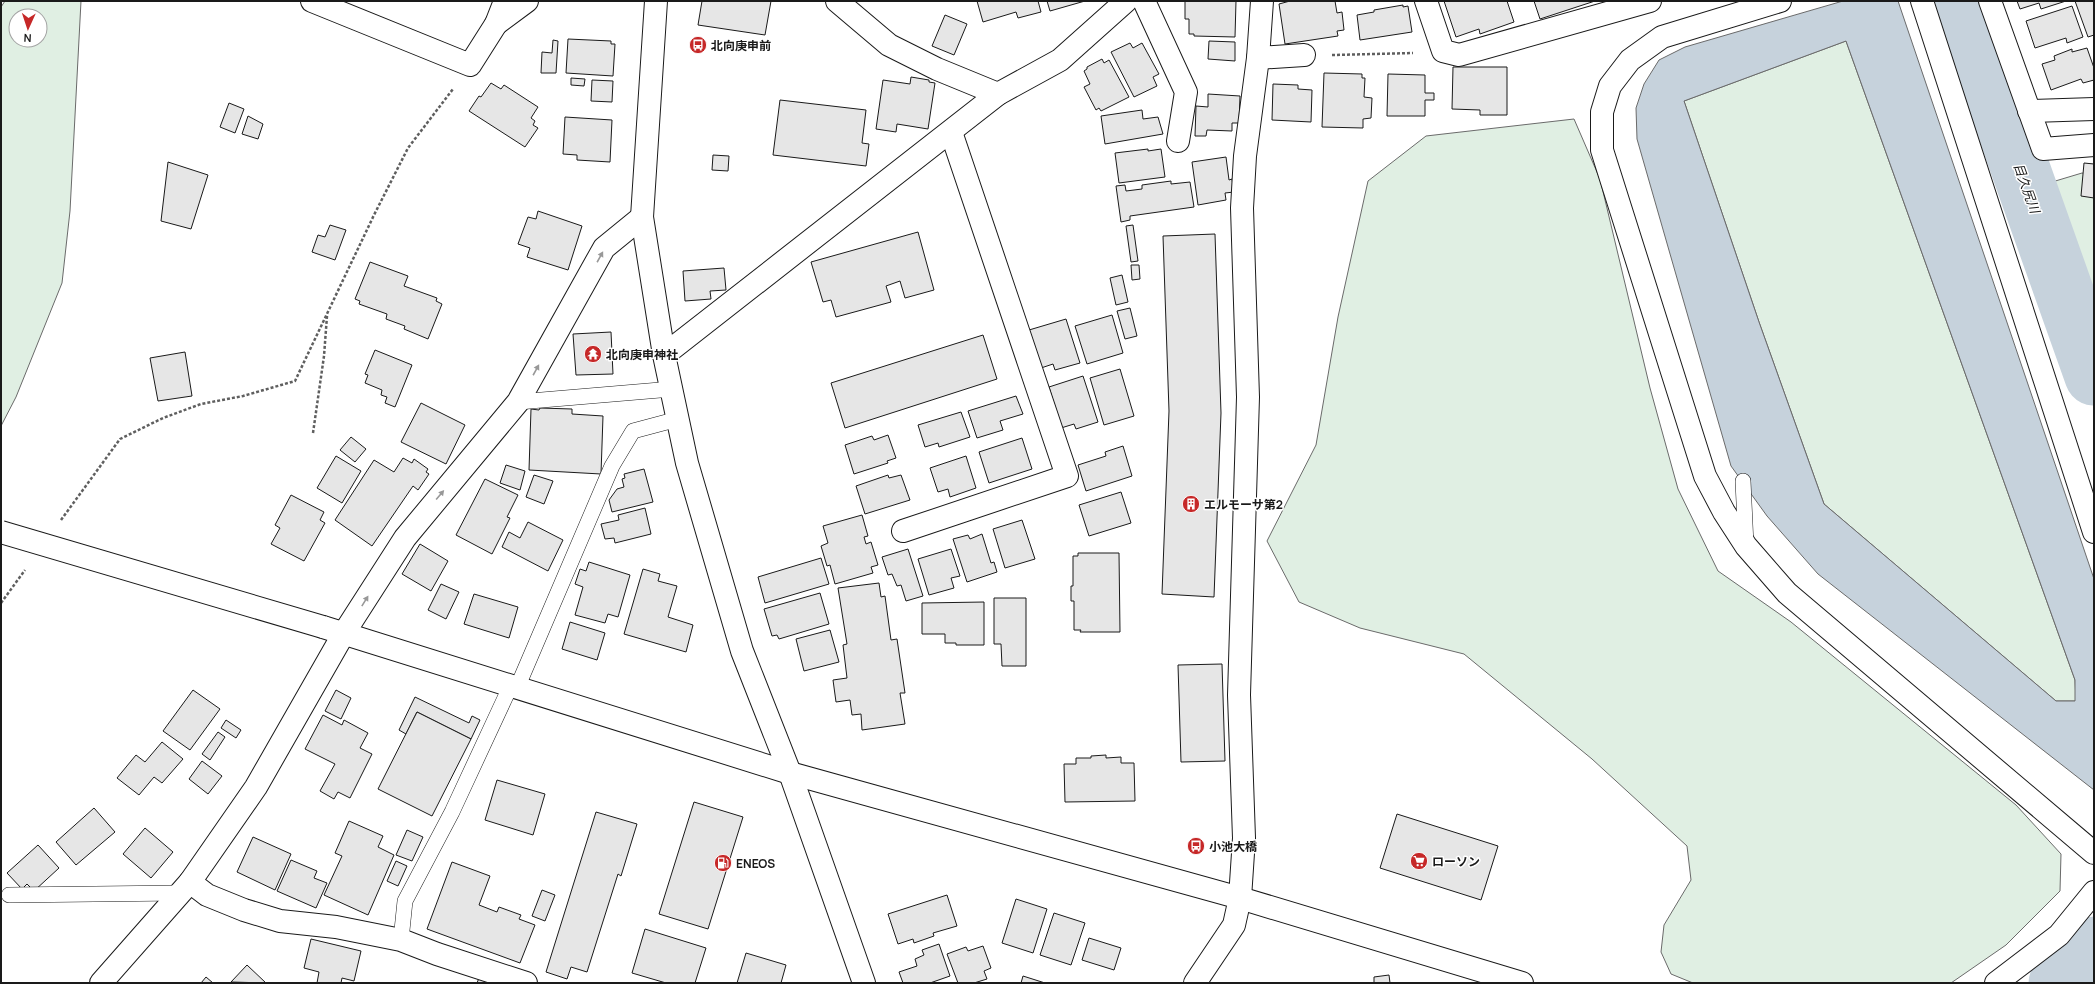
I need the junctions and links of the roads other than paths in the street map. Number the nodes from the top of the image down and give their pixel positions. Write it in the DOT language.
graph roads {
  1 [pos="312,1"];
  2 [pos="505,1"];
  3 [pos="527,1"];
  4 [pos="656,1"];
  5 [pos="837,1"];
  6 [pos="1126,1"];
  7 [pos="1144,1"];
  8 [pos="1262,1"];
  9 [pos="1426,1"];
  10 [pos="1650,1"];
  11 [pos="1780,1"];
  12 [pos="1922,1"];
  13 [pos="1990,1"];
  14 [pos="1616,5"];
  15 [pos="496,24"];
  16 [pos="1304,56"];
  17 [pos="1258,58"];
  18 [pos="998,94"];
  19 [pos="2094,109"];
  20 [pos="2029,110"];
  21 [pos="951,132"];
  22 [pos="1178,141"];
  23 [pos="2094,145"];
  24 [pos="642,217"];
  25 [pos="664,355"];
  26 [pos="672,389"];
  27 [pos="518,402"];
  28 [pos="678,419"];
  29 [pos="1744,481"];
  30 [pos="903,531"];
  31 [pos="1,532"];
  32 [pos="2094,532"];
  33 [pos="1746,546"];
  34 [pos="344,633"];
  35 [pos="514,686"];
  36 [pos="790,773"];
  37 [pos="2094,853"];
  38 [pos="185,888"];
  39 [pos="2094,892"];
  40 [pos="9,895"];
  41 [pos="1240,898"];
  42 [pos="402,940"];
  43 [pos="101,983"];
  44 [pos="526,983"];
  45 [pos="864,983"];
  46 [pos="1195,983"];
  47 [pos="1522,983"];
  48 [pos="1996,983"];
  1 -- 15 [label="street"];
  2 -- 15 [label="street"];
  3 -- 15 [label="street"];
  4 -- 24 [label="street"];
  5 -- 18 [label="street"];
  6 -- 18 [label="street"];
  7 -- 22 [label="street"];
  8 -- 17 [label="street"];
  9 -- 14 [label="street"];
  10 -- 14 [label="street"];
  11 -- 33 [label="street"];
  12 -- 32 [label="street"];
  13 -- 20 [label="street"];
  16 -- 17 [label="street"];
  17 -- 41 [label="street"];
  18 -- 21 [label="street"];
  19 -- 20 [label="street"];
  20 -- 23 [label="street"];
  21 -- 25 [label="street"];
  21 -- 30 [label="street"];
  24 -- 25 [label="street"];
  27 -- 24 [label="street, one-way"];
  25 -- 26 [label="street"];
  26 -- 27 [label="lane"];
  26 -- 28 [label="street"];
  34 -- 27 [label="street, one-way"];
  28 -- 35 [label="lane"];
  28 -- 36 [label="street"];
  29 -- 33 [label="lane"];
  31 -- 34 [label="street, bridge"];
  33 -- 37 [label="street"];
  34 -- 35 [label="street"];
  34 -- 38 [label="street"];
  35 -- 36 [label="street"];
  35 -- 42 [label="lane"];
  36 -- 41 [label="street"];
  36 -- 45 [label="street"];
  38 -- 40 [label="lane"];
  38 -- 42 [label="street"];
  38 -- 43 [label="street"];
  39 -- 48 [label="street"];
  41 -- 46 [label="street"];
  41 -- 47 [label="street"];
  42 -- 44 [label="street"];
}
